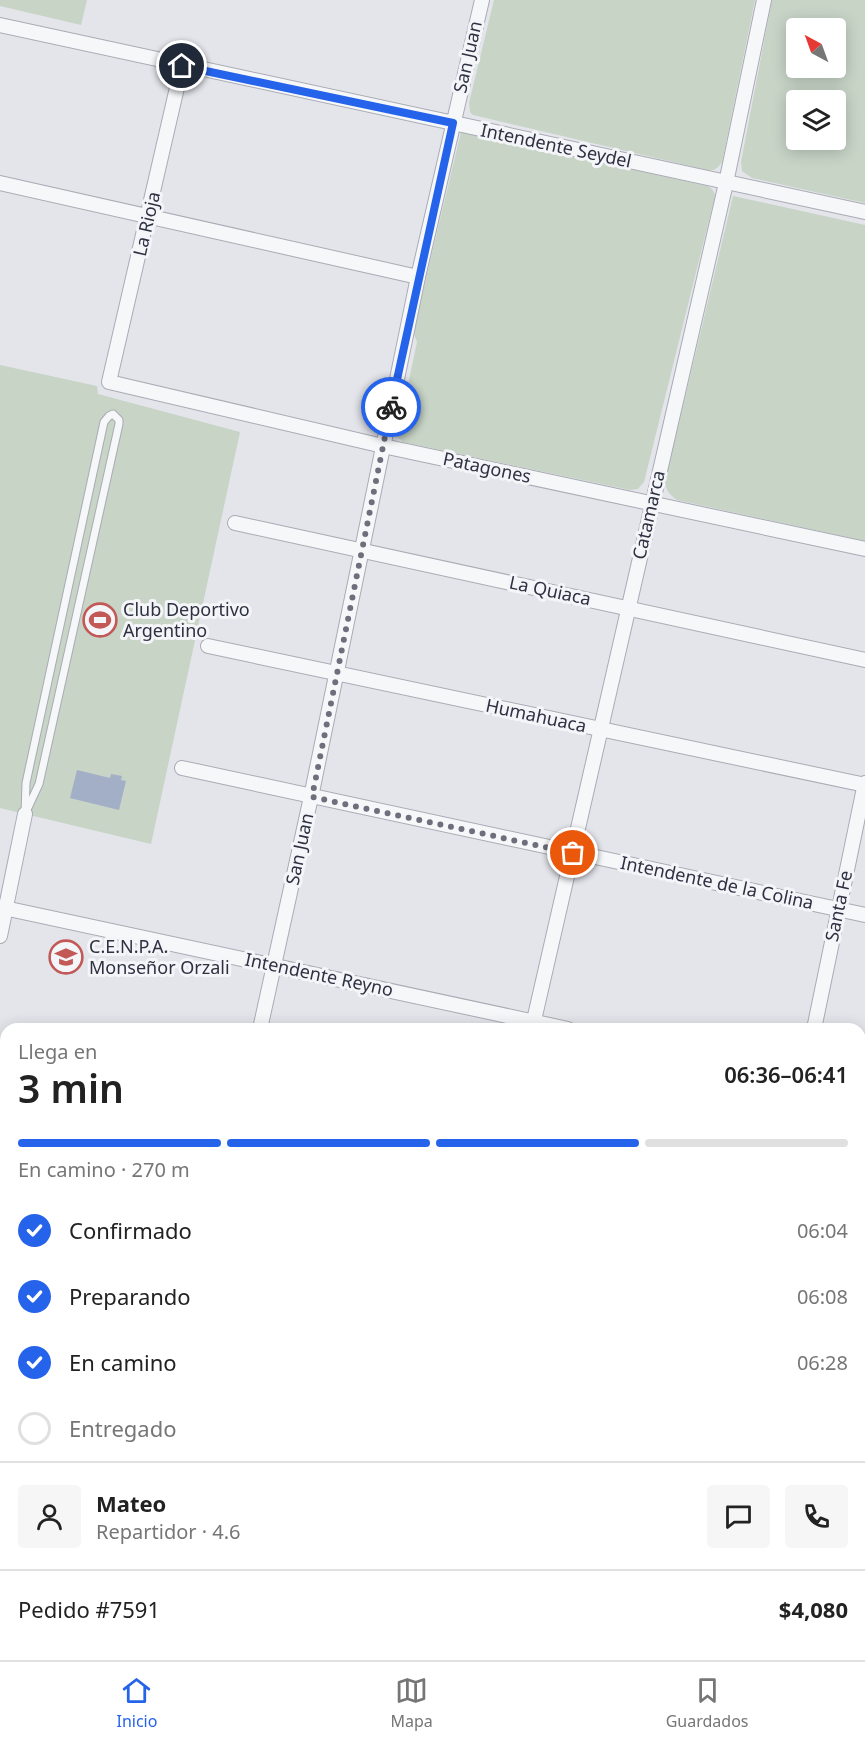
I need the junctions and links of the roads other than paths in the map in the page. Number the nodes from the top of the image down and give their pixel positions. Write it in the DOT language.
graph roads {
  1 [pos="482,0"];
  2 [pos="764,0"];
  3 [pos="0,25"];
  4 [pos="182,66"];
  5 [pos="453,123"];
  6 [pos="0,183"];
  7 [pos="726,183"];
  8 [pos="865,212"];
  9 [pos="149,217"];
  10 [pos="418,277"];
  11 [pos="109,382"];
  12 [pos="383,446"];
  13 [pos="651,503"];
  14 [pos="235,523"];
  15 [pos="865,549"];
  16 [pos="360,551"];
  17 [pos="628,607"];
  18 [pos="57,641"];
  19 [pos="70,644"];
  20 [pos="208,646"];
  21 [pos="865,660"];
  22 [pos="336,673"];
  23 [pos="600,730"];
  24 [pos="182,768"];
  25 [pos="865,784"];
  26 [pos="312,797"];
  27 [pos="26,814"];
  28 [pos="573,853"];
  29 [pos="3,907"];
  30 [pos="838,909"];
  31 [pos="865,915"];
  32 [pos="0,936"];
  33 [pos="275,965"];
  34 [pos="261,1023"];
  35 [pos="520,1023"];
  36 [pos="534,1023"];
  37 [pos="815,1023"];
  1 -- 5 [label="street, San Juan"];
  2 -- 7 [label="street, Catamarca"];
  3 -- 4 [label="street, Intendente Seydel"];
  4 -- 5 [label="street, Intendente Seydel"];
  4 -- 9 [label="street, La Rioja"];
  5 -- 7 [label="street, Intendente Seydel"];
  5 -- 10 [label="street, San Juan"];
  6 -- 9 [label="street"];
  7 -- 8 [label="street, Intendente Seydel"];
  7 -- 13 [label="street, Catamarca"];
  9 -- 10 [label="street"];
  9 -- 11 [label="street, La Rioja"];
  10 -- 12 [label="street, San Juan"];
  11 -- 12 [label="street, Patagones"];
  12 -- 13 [label="street, Patagones"];
  12 -- 16 [label="street, San Juan"];
  13 -- 15 [label="street, Patagones"];
  13 -- 17 [label="street, Catamarca"];
  14 -- 16 [label="street, La Quiaca"];
  16 -- 17 [label="street, La Quiaca"];
  16 -- 22 [label="street, San Juan"];
  17 -- 21 [label="street, La Quiaca"];
  17 -- 23 [label="street, Catamarca"];
  18 -- 19 [label="lane"];
  18 -- 19 [label="lane"];
  18 -- 27 [label="lane"];
  19 -- 27 [label="lane"];
  20 -- 22 [label="street, Humahuaca"];
  22 -- 23 [label="street, Humahuaca"];
  22 -- 26 [label="street, San Juan"];
  23 -- 25 [label="street, Humahuaca"];
  23 -- 28 [label="street, Catamarca"];
  24 -- 26 [label="street, Intendente de la Colina"];
  25 -- 30 [label="street, Santa Fe"];
  26 -- 28 [label="street, Intendente de la Colina"];
  26 -- 33 [label="street, San Juan"];
  27 -- 29 [label="street"];
  28 -- 30 [label="street, Intendente de la Colina"];
  28 -- 36 [label="street, Catamarca"];
  29 -- 32 [label="street"];
  29 -- 33 [label="street, Intendente Reyno"];
  30 -- 31 [label="street, Intendente de la Colina"];
  30 -- 37 [label="street, Santa Fe"];
  33 -- 34 [label="street, San Juan"];
  33 -- 35 [label="street, Intendente Reyno"];
}
